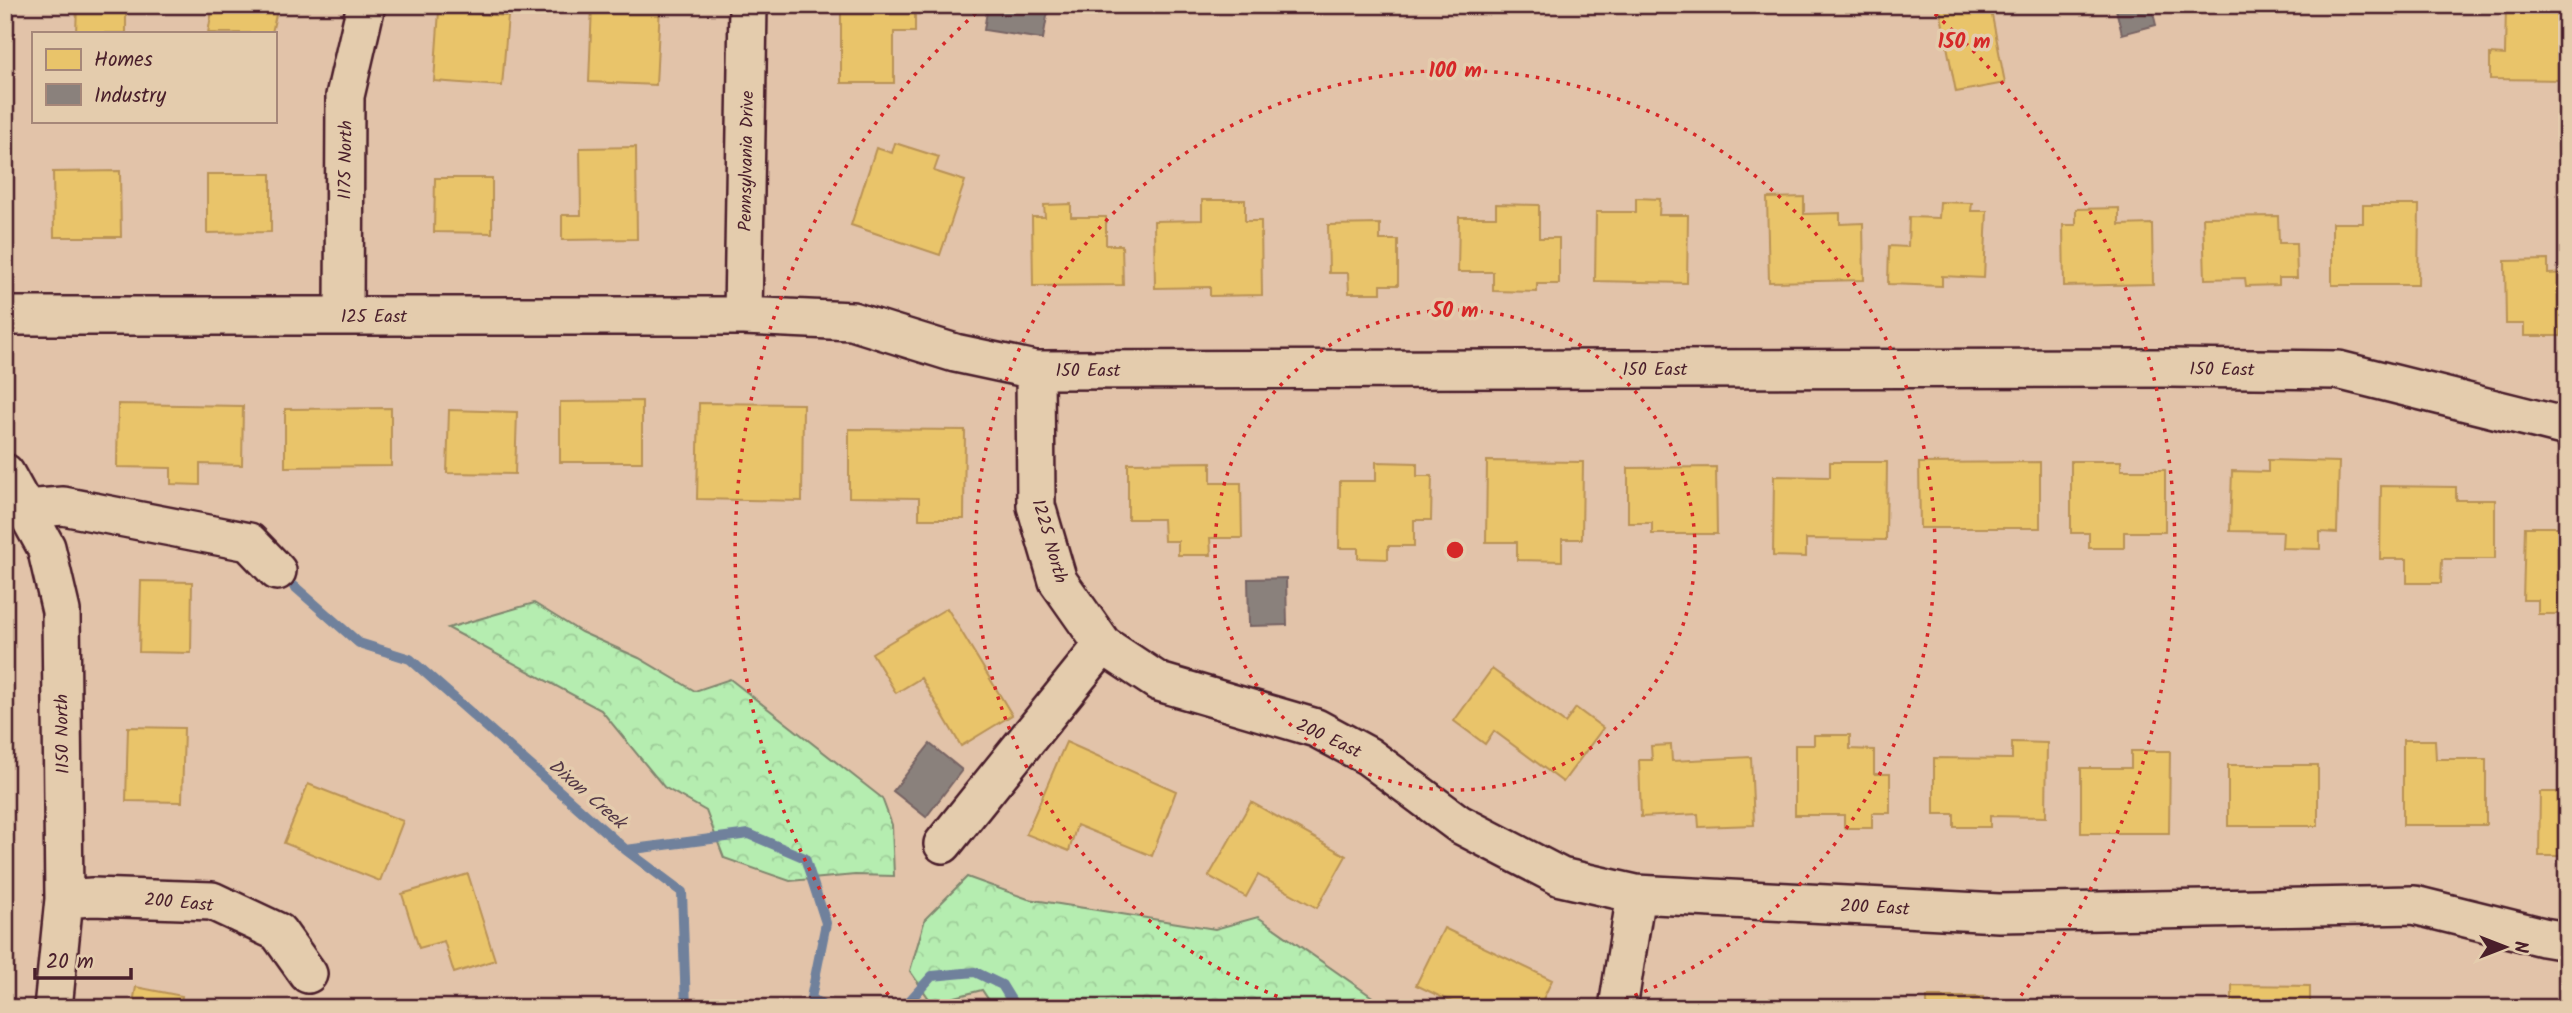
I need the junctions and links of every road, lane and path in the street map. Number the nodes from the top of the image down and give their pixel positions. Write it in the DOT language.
graph roads {
  1 [pos="366,5"];
  2 [pos="748,5"];
  3 [pos="5,316"];
  4 [pos="344,316"];
  5 [pos="743,316"];
  6 [pos="1035,370"];
  7 [pos="2567,427"];
  8 [pos="5,472"];
  9 [pos="24,509"];
  10 [pos="277,571"];
  11 [pos="1103,645"];
  12 [pos="1227,701"];
  13 [pos="943,844"];
  14 [pos="1636,894"];
  15 [pos="64,898"];
  16 [pos="2567,941"];
  17 [pos="308,974"];
  18 [pos="53,1008"];
  19 [pos="1618,1008"];
  1 -- 4 [label="street, 1175 North"];
  2 -- 5 [label="street, Pennsylvania Drive"];
  3 -- 4 [label="street, 125 East"];
  4 -- 5 [label="street, 125 East"];
  5 -- 6 [label="street, 150 East"];
  6 -- 7 [label="street, 150 East"];
  6 -- 11 [label="street, 1225 North"];
  8 -- 9 [label="street, 1150 North"];
  9 -- 10 [label="street"];
  9 -- 15 [label="street, 1150 North"];
  11 -- 12 [label="street, 1225 North"];
  11 -- 13 [label="street"];
  12 -- 14 [label="street, 200 East"];
  14 -- 16 [label="street, 200 East"];
  14 -- 19 [label="street"];
  15 -- 17 [label="street, 200 East"];
  15 -- 18 [label="street, 1150 North"];
}
